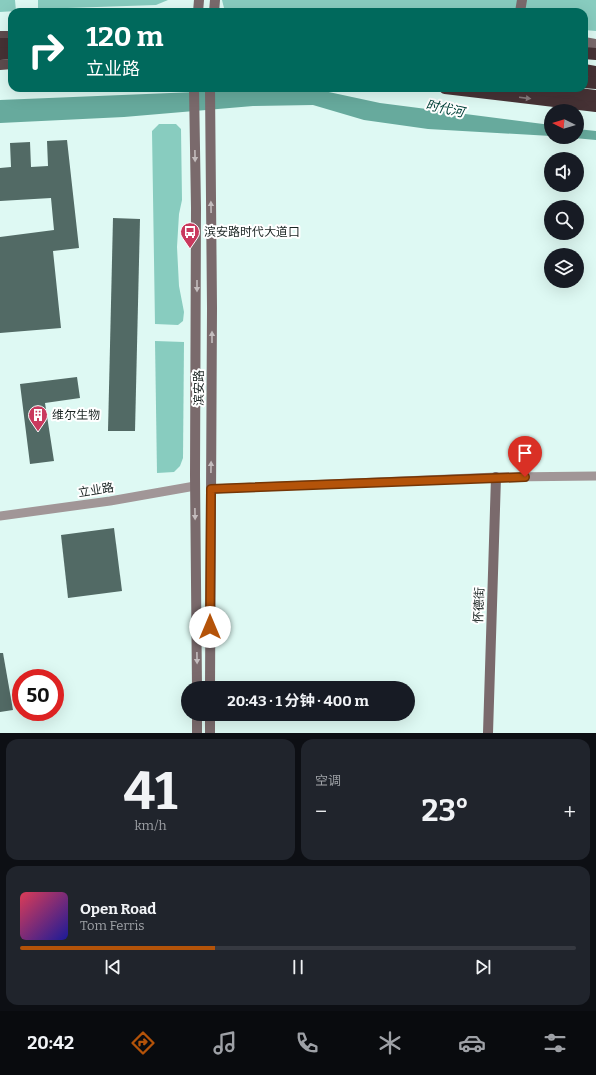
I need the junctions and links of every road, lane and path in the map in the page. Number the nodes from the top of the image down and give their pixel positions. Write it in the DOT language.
graph roads {
  1 [pos="195,92"];
  2 [pos="210,92"];
  3 [pos="479,92"];
  4 [pos="562,92"];
  5 [pos="596,96"];
  6 [pos="596,106"];
  7 [pos="596,476"];
  8 [pos="496,477"];
  9 [pos="195,486"];
  10 [pos="211,489"];
  11 [pos="0,516"];
  12 [pos="197,681"];
  13 [pos="210,681"];
  14 [pos="197,721"];
  15 [pos="210,721"];
  16 [pos="197,733"];
  17 [pos="210,733"];
  18 [pos="488,733"];
  1 -- 9 [label="main road, 滨安路, one-way"];
  10 -- 2 [label="main road, 滨安路, one-way"];
  3 -- 6 [label="highway, one-way"];
  4 -- 5 [label="highway"];
  7 -- 8 [label="street"];
  8 -- 10 [label="street"];
  8 -- 18 [label="main road, 怀德街"];
  9 -- 11 [label="street, 立业路"];
  9 -- 12 [label="main road, 滨安路, one-way"];
  10 -- 13 [label="main road, 滨安路"];
  14 -- 16 [label="main road"];
  15 -- 17 [label="main road"];
}
